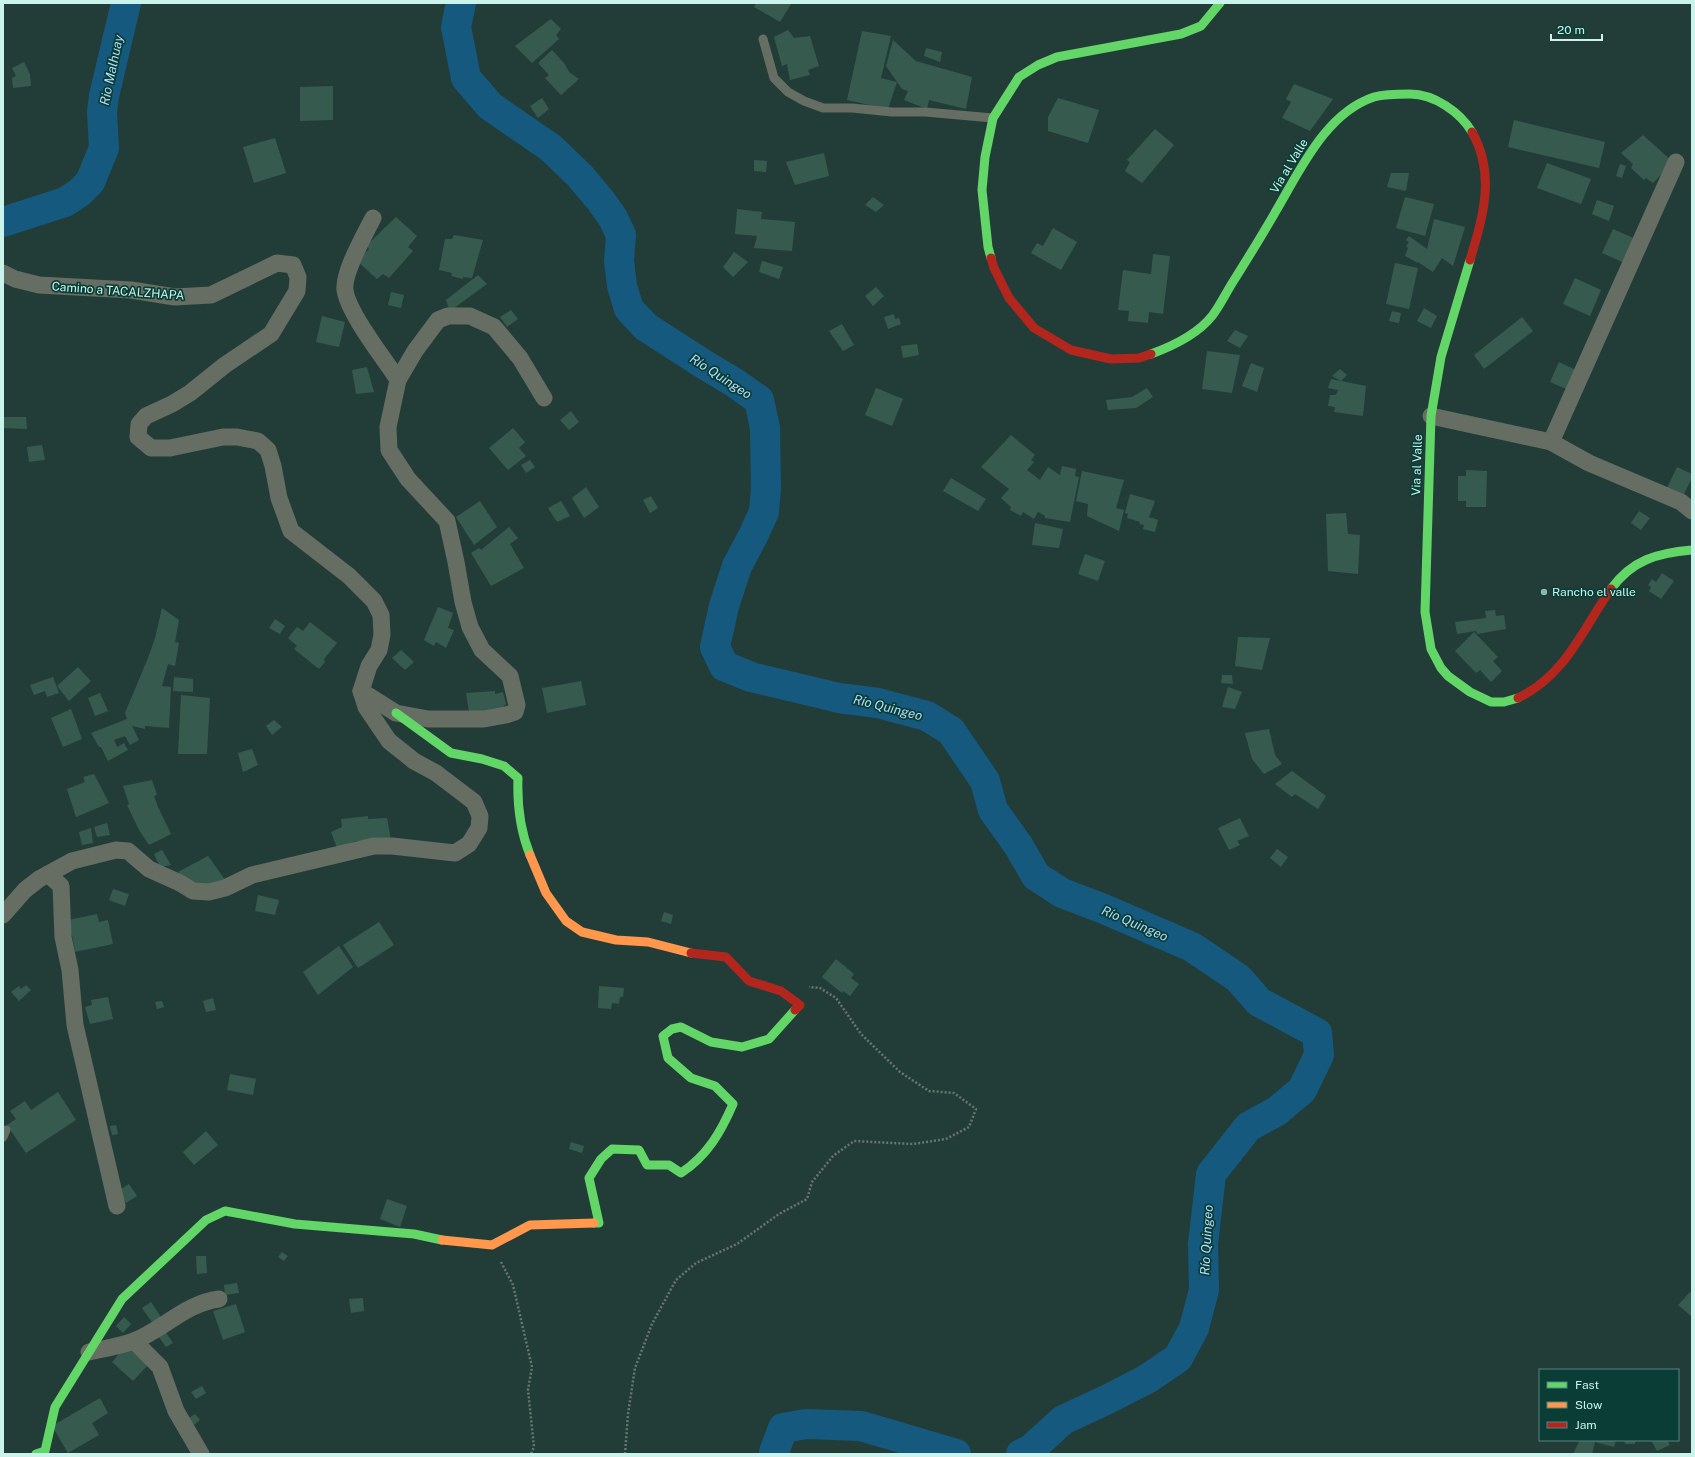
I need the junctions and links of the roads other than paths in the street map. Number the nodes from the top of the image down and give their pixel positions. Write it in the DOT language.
graph roads {
  1 [pos="1220,3"];
  2 [pos="763,39"];
  3 [pos="993,118"];
  4 [pos="1676,162"];
  5 [pos="373,218"];
  6 [pos="3,273"];
  7 [pos="398,380"];
  8 [pos="544,398"];
  9 [pos="1431,416"];
  10 [pos="1551,442"];
  11 [pos="1692,511"];
  12 [pos="1692,550"];
  13 [pos="361,691"];
  14 [pos="396,713"];
  15 [pos="48,874"];
  16 [pos="3,916"];
  17 [pos="117,1206"];
  18 [pos="219,1299"];
  19 [pos="134,1341"];
  20 [pos="89,1352"];
  21 [pos="36,1454"];
  22 [pos="201,1454"];
  1 -- 3 [label="main road, Via al Valle"];
  2 -- 3 [label="lane"];
  3 -- 9 [label="main road, Via al Valle"];
  4 -- 10 [label="street"];
  5 -- 7 [label="street"];
  6 -- 13 [label="street, Camino a TACALZHAPA"];
  7 -- 8 [label="street"];
  7 -- 14 [label="street"];
  9 -- 10 [label="street"];
  9 -- 12 [label="main road, Via al Valle"];
  10 -- 11 [label="street"];
  13 -- 14 [label="street"];
  13 -- 15 [label="street"];
  14 -- 20 [label="main road"];
  15 -- 16 [label="street"];
  15 -- 17 [label="street"];
  18 -- 19 [label="street"];
  19 -- 20 [label="street"];
  19 -- 22 [label="street"];
  20 -- 21 [label="main road"];
}
